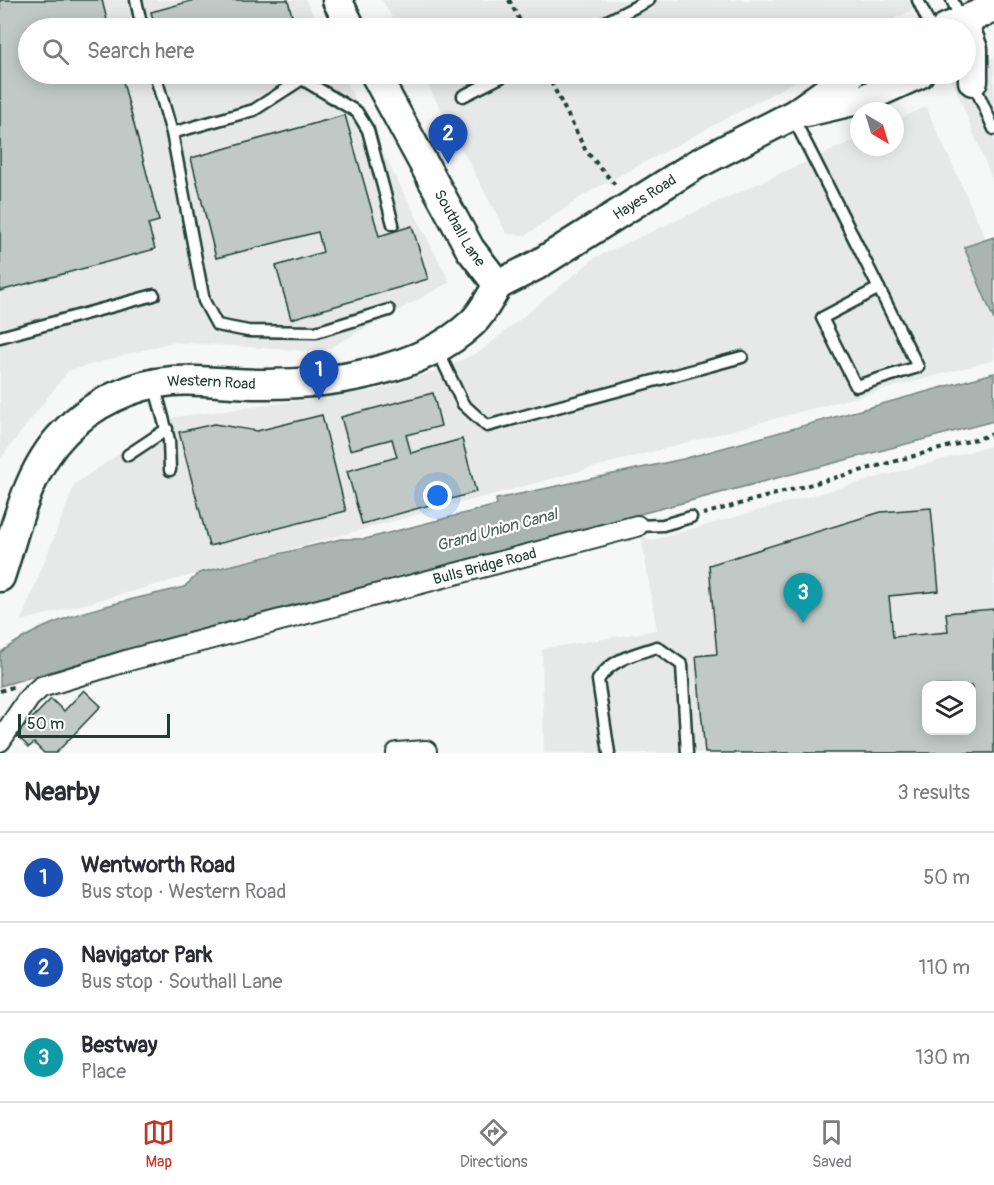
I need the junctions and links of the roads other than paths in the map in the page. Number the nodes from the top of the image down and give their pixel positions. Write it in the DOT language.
graph roads {
  1 [pos="136,0"];
  2 [pos="337,0"];
  3 [pos="649,0"];
  4 [pos="918,0"];
  5 [pos="994,8"];
  6 [pos="140,18"];
  7 [pos="346,18"];
  8 [pos="614,18"];
  9 [pos="926,18"];
  10 [pos="976,29"];
  11 [pos="976,72"];
  12 [pos="158,84"];
  13 [pos="294,84"];
  14 [pos="317,84"];
  15 [pos="380,84"];
  16 [pos="487,84"];
  17 [pos="837,84"];
  18 [pos="897,84"];
  19 [pos="463,96"];
  20 [pos="793,115"];
  21 [pos="994,129"];
  22 [pos="172,133"];
  23 [pos="393,224"];
  24 [pos="498,285"];
  25 [pos="879,288"];
  26 [pos="154,295"];
  27 [pos="389,310"];
  28 [pos="0,337"];
  29 [pos="436,349"];
  30 [pos="742,357"];
  31 [pos="154,384"];
  32 [pos="167,429"];
  33 [pos="128,455"];
  34 [pos="170,470"];
  35 [pos="10,515"];
  36 [pos="691,517"];
  37 [pos="637,526"];
  38 [pos="0,576"];
  39 [pos="0,741"];
  40 [pos="426,751"];
  41 [pos="397,753"];
  42 [pos="609,753"];
  43 [pos="687,753"];
  1 -- 6 [label="lane"];
  2 -- 7 [label="street"];
  3 -- 8 [label="lane"];
  4 -- 9 [label="lane"];
  5 -- 10 [label="street"];
  11 -- 21 [label="lane"];
  12 -- 22 [label="lane"];
  13 -- 22 [label="lane"];
  14 -- 23 [label="lane"];
  15 -- 24 [label="street, Southall Lane"];
  16 -- 19 [label="lane"];
  17 -- 20 [label="street, Hayes Road"];
  18 -- 20 [label="street, Hayes Road"];
  20 -- 24 [label="street, Hayes Road"];
  20 -- 25 [label="lane"];
  22 -- 27 [label="lane"];
  24 -- 29 [label="street, Western Road"];
  25 -- 25 [label="lane"];
  26 -- 28 [label="lane"];
  29 -- 30 [label="lane"];
  29 -- 31 [label="street, Western Road"];
  31 -- 32 [label="lane"];
  31 -- 35 [label="street, Western Road"];
  32 -- 33 [label="lane"];
  32 -- 34 [label="lane"];
  35 -- 38 [label="street, Western Road"];
  36 -- 37 [label="lane, Bulls Bridge Road"];
  37 -- 39 [label="street, Bulls Bridge Road"];
  40 -- 41 [label="street"];
  42 -- 43 [label="lane"];
}
